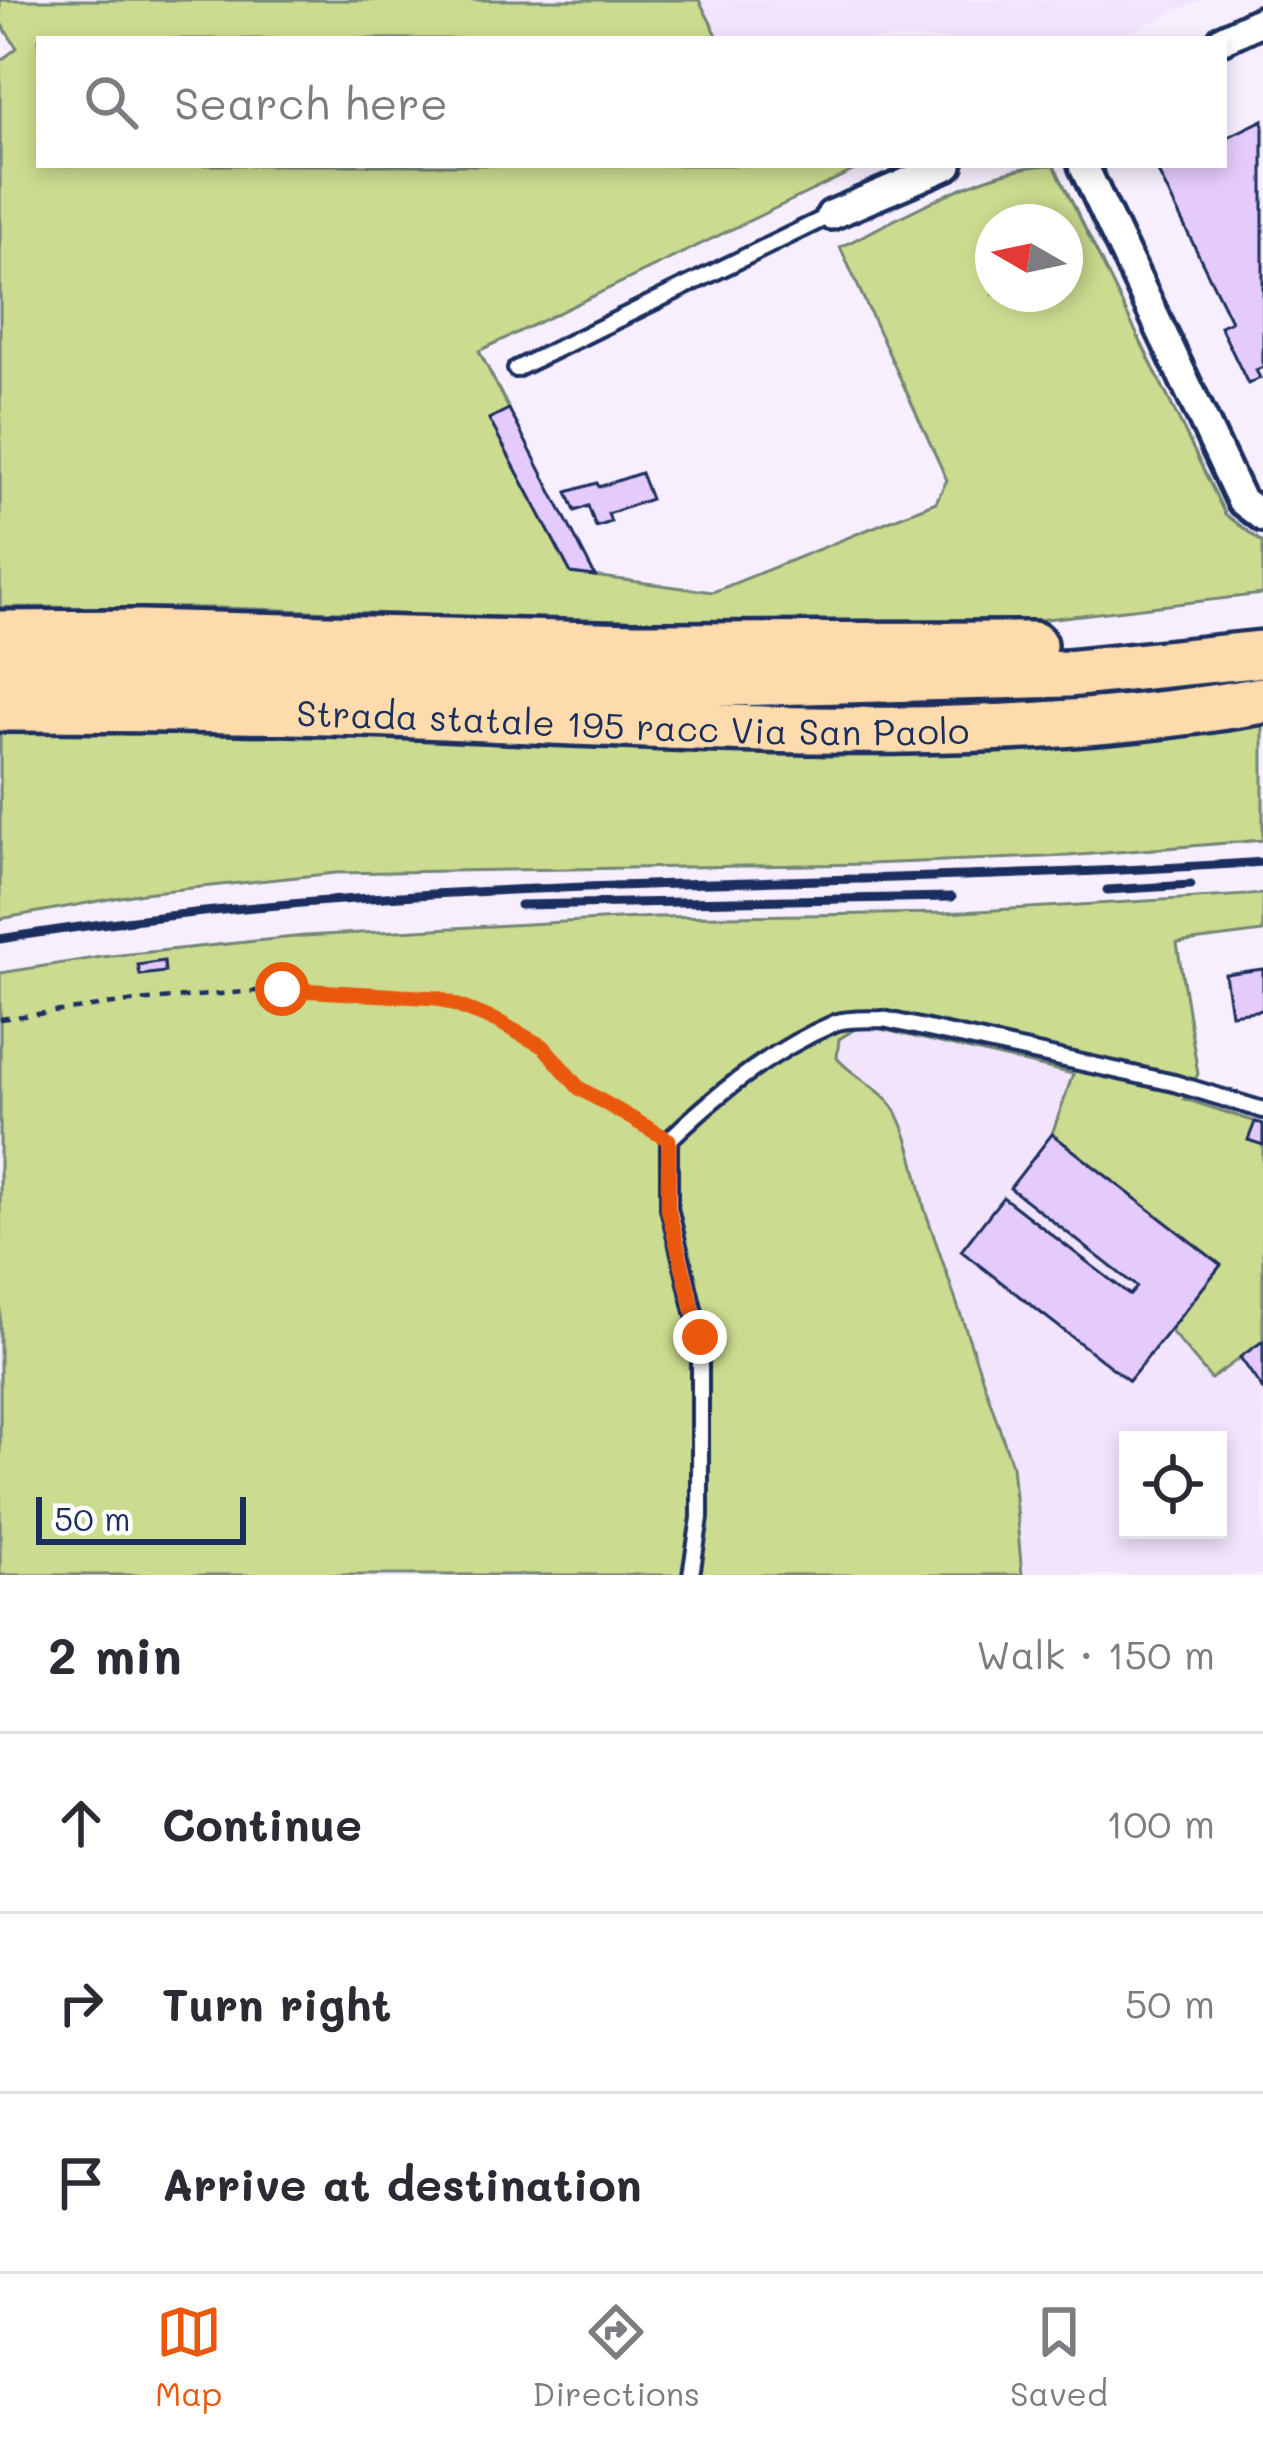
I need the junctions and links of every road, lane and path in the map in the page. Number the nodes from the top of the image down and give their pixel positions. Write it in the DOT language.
graph roads {
  1 [pos="1263,20"];
  2 [pos="1227,37"];
  3 [pos="940,168"];
  4 [pos="1084,168"];
  5 [pos="832,215"];
  6 [pos="516,369"];
  7 [pos="1263,517"];
  8 [pos="1263,623"];
  9 [pos="0,634"];
  10 [pos="1263,654"];
  11 [pos="0,665"];
  12 [pos="389,692"];
  13 [pos="1263,700"];
  14 [pos="0,708"];
  15 [pos="0,1019"];
  16 [pos="1263,1110"];
  17 [pos="669,1140"];
  18 [pos="692,1575"];
  1 -- 2 [label="street"];
  3 -- 5 [label="street"];
  4 -- 7 [label="street"];
  5 -- 6 [label="lane"];
  8 -- 9 [label="highway"];
  10 -- 12 [label="highway, Strada statale 195 racc Via San Paolo"];
  11 -- 12 [label="highway, Strada statale 195 racc Via San Paolo"];
  12 -- 13 [label="highway, Strada statale 195 racc Via San Paolo"];
  12 -- 14 [label="highway, Strada statale 195 racc Via San Paolo"];
  15 -- 17 [label="path"];
  16 -- 17 [label="lane"];
  17 -- 18 [label="lane"];
}
